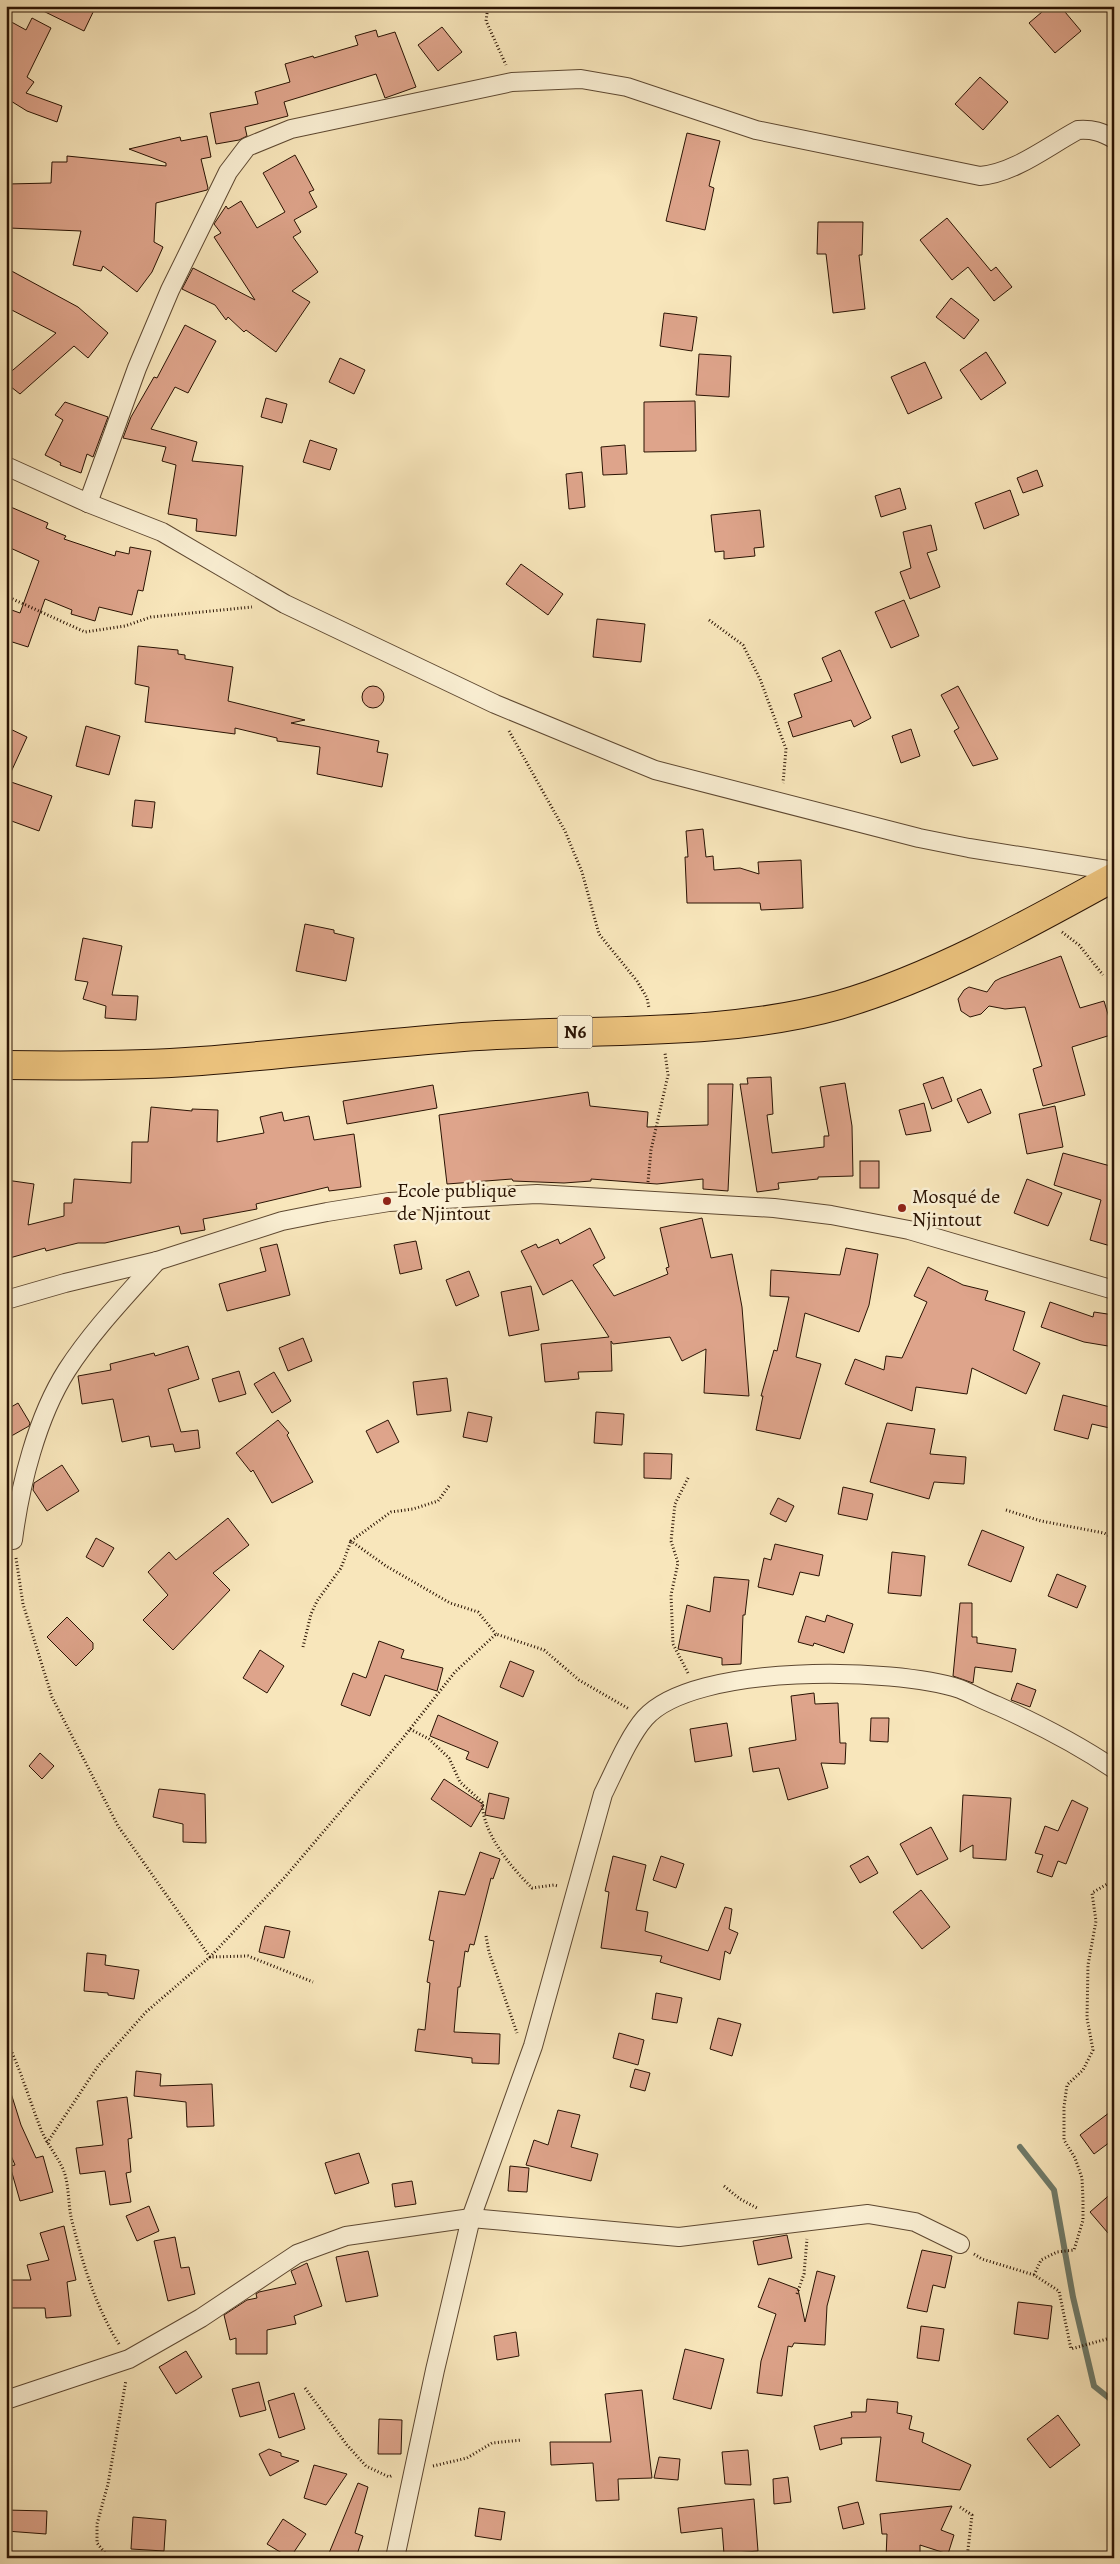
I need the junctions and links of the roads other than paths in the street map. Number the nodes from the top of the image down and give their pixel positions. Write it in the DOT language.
graph roads {
  1 [pos="1114,139"];
  2 [pos="6,466"];
  3 [pos="88,503"];
  4 [pos="1114,871"];
  5 [pos="1114,878"];
  6 [pos="6,1065"];
  7 [pos="157,1261"];
  8 [pos="1114,1290"];
  9 [pos="6,1300"];
  10 [pos="13,1540"];
  11 [pos="1114,1769"];
  12 [pos="471,2218"];
  13 [pos="960,2244"];
  14 [pos="6,2400"];
  15 [pos="395,2558"];
  1 -- 3 [label="street"];
  2 -- 3 [label="street"];
  3 -- 4 [label="street"];
  5 -- 6 [label="highway, N6"];
  7 -- 8 [label="street"];
  7 -- 9 [label="street"];
  7 -- 10 [label="street"];
  11 -- 12 [label="street"];
  12 -- 13 [label="street"];
  12 -- 14 [label="street"];
  12 -- 15 [label="street"];
}
